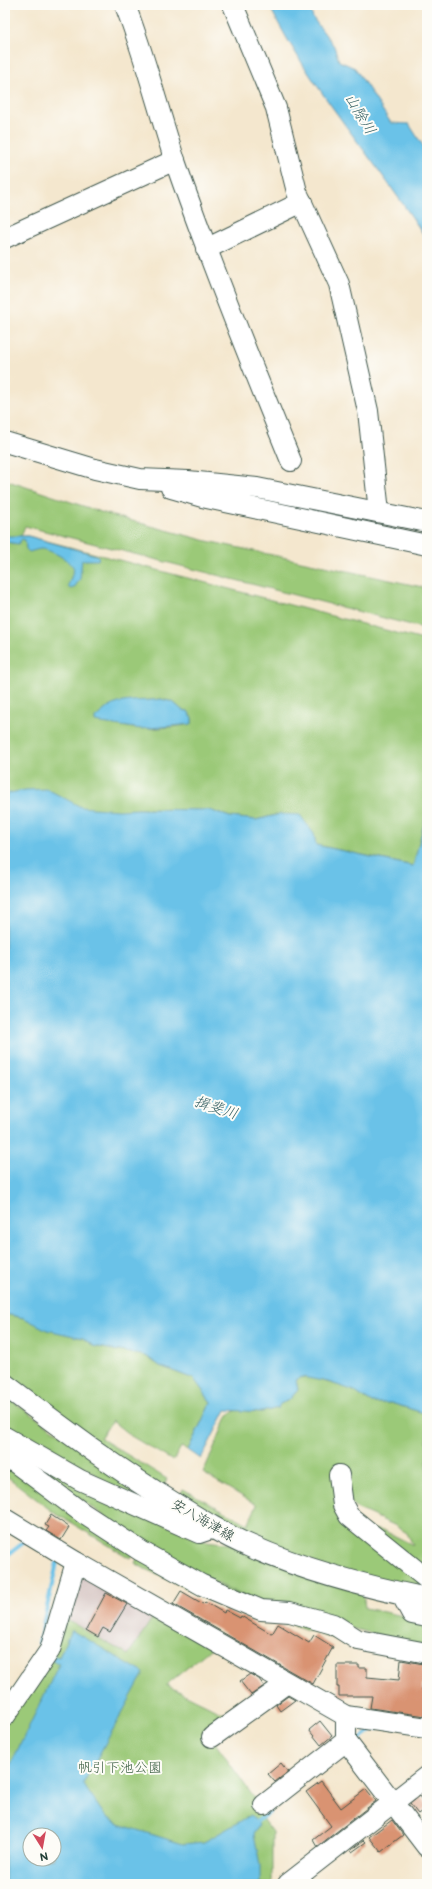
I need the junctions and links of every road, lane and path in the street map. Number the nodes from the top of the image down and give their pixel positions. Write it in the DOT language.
graph roads {
  1 [pos="125,5"];
  2 [pos="232,5"];
  3 [pos="175,160"];
  4 [pos="302,202"];
  5 [pos="5,238"];
  6 [pos="206,249"];
  7 [pos="5,442"];
  8 [pos="290,461"];
  9 [pos="140,479"];
  10 [pos="379,512"];
  11 [pos="427,522"];
  12 [pos="427,545"];
  13 [pos="5,1385"];
  14 [pos="5,1436"];
  15 [pos="5,1455"];
  16 [pos="339,1475"];
  17 [pos="5,1519"];
  18 [pos="214,1528"];
  19 [pos="76,1562"];
  20 [pos="427,1579"];
  21 [pos="401,1594"];
  22 [pos="427,1598"];
  23 [pos="427,1618"];
  24 [pos="427,1653"];
  25 [pos="287,1683"];
  26 [pos="13,1699"];
  27 [pos="5,1716"];
  28 [pos="346,1716"];
  29 [pos="427,1728"];
  30 [pos="212,1737"];
  31 [pos="346,1741"];
  32 [pos="427,1776"];
  33 [pos="392,1802"];
  34 [pos="264,1805"];
  35 [pos="427,1847"];
  36 [pos="288,1884"];
  1 -- 3 [label="street"];
  2 -- 4 [label="street"];
  3 -- 5 [label="street"];
  3 -- 6 [label="street"];
  4 -- 6 [label="street"];
  4 -- 10 [label="street"];
  6 -- 8 [label="street"];
  7 -- 9 [label="street"];
  9 -- 10 [label="street"];
  9 -- 12 [label="street"];
  10 -- 11 [label="street"];
  13 -- 18 [label="main road, 安八海津線"];
  14 -- 18 [label="street"];
  15 -- 24 [label="street"];
  16 -- 20 [label="street"];
  17 -- 19 [label="street"];
  18 -- 21 [label="main road, 安八海津線"];
  19 -- 25 [label="street"];
  19 -- 26 [label="street"];
  21 -- 22 [label="main road, 安八海津線"];
  21 -- 23 [label="street"];
  25 -- 28 [label="street"];
  25 -- 30 [label="street"];
  26 -- 27 [label="street"];
  28 -- 29 [label="street"];
  28 -- 31 [label="street"];
  31 -- 33 [label="street"];
  31 -- 34 [label="street"];
  32 -- 33 [label="street"];
  33 -- 35 [label="street"];
  33 -- 36 [label="street"];
}
